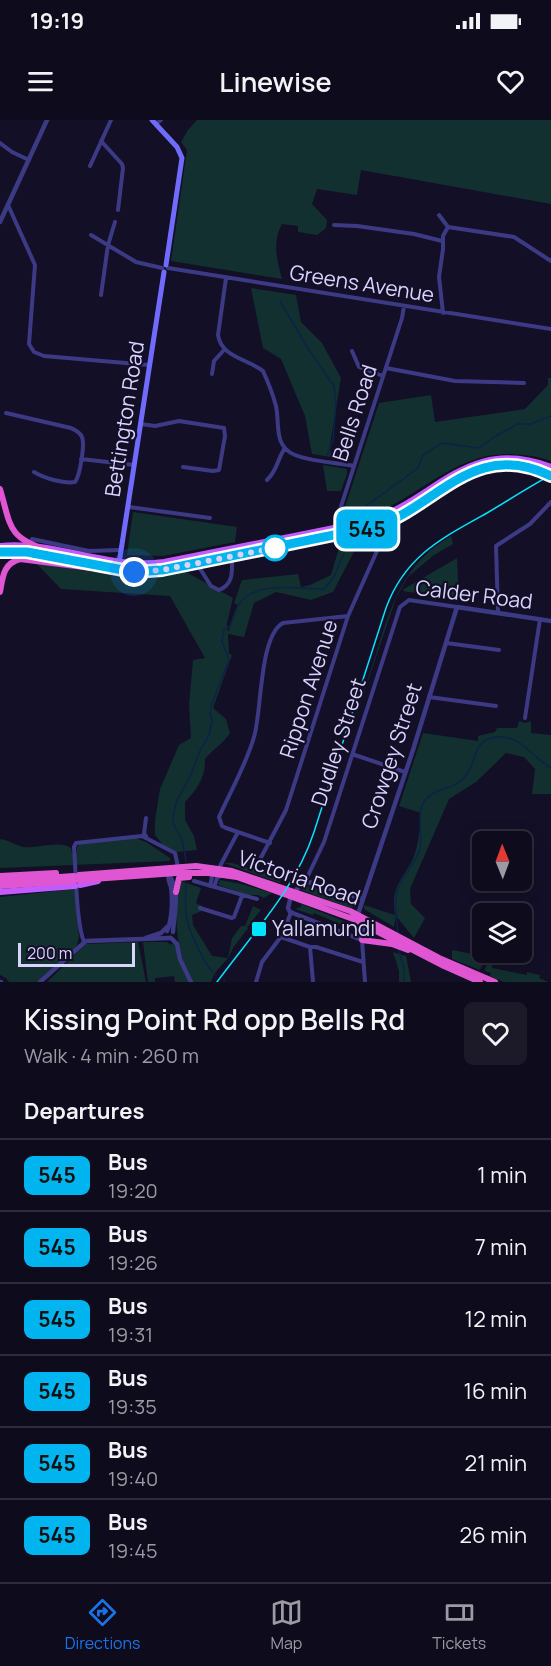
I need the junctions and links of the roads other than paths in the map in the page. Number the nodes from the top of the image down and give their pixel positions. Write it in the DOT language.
graph roads {
  1 [pos="47,120"];
  2 [pos="111,120"];
  3 [pos="156,122"];
  4 [pos="101,141"];
  5 [pos="0,143"];
  6 [pos="29,160"];
  7 [pos="90,166"];
  8 [pos="8,205"];
  9 [pos="118,210"];
  10 [pos="439,216"];
  11 [pos="0,222"];
  12 [pos="115,222"];
  13 [pos="334,225"];
  14 [pos="448,227"];
  15 [pos="91,235"];
  16 [pos="442,241"];
  17 [pos="108,245"];
  18 [pos="551,261"];
  19 [pos="165,268"];
  20 [pos="226,278"];
  21 [pos="101,295"];
  22 [pos="404,306"];
  23 [pos="443,313"];
  24 [pos="551,329"];
  25 [pos="224,350"];
  26 [pos="352,351"];
  27 [pos="150,365"];
  28 [pos="386,368"];
  29 [pos="212,374"];
  30 [pos="383,376"];
  31 [pos="524,383"];
  32 [pos="6,413"];
  33 [pos="141,424"];
  34 [pos="285,448"];
  35 [pos="81,459"];
  36 [pos="135,465"];
  37 [pos="183,466"];
  38 [pos="354,466"];
  39 [pos="551,468"];
  40 [pos="34,472"];
  41 [pos="551,476"];
  42 [pos="267,480"];
  43 [pos="0,489"];
  44 [pos="551,502"];
  45 [pos="129,507"];
  46 [pos="381,517"];
  47 [pos="210,518"];
  48 [pos="384,524"];
  49 [pos="334,528"];
  50 [pos="32,539"];
  51 [pos="3,549"];
  52 [pos="47,549"];
  53 [pos="121,550"];
  54 [pos="232,557"];
  55 [pos="196,564"];
  56 [pos="118,566"];
  57 [pos="106,567"];
  58 [pos="0,592"];
  59 [pos="457,607"];
  60 [pos="398,611"];
  61 [pos="498,613"];
  62 [pos="348,615"];
  63 [pos="540,619"];
  64 [pos="551,621"];
  65 [pos="446,643"];
  66 [pos="500,650"];
  67 [pos="429,697"];
  68 [pos="496,706"];
  69 [pos="525,718"];
  70 [pos="352,754"];
  71 [pos="405,772"];
  72 [pos="146,818"];
  73 [pos="238,832"];
  74 [pos="146,837"];
  75 [pos="270,843"];
  76 [pos="176,867"];
  77 [pos="219,868"];
  78 [pos="255,869"];
  79 [pos="158,871"];
  80 [pos="210,875"];
  81 [pos="0,876"];
  82 [pos="222,876"];
  83 [pos="232,876"];
  84 [pos="168,877"];
  85 [pos="77,878"];
  86 [pos="0,881"];
  87 [pos="194,881"];
  88 [pos="305,882"];
  89 [pos="0,886"];
  90 [pos="212,886"];
  91 [pos="276,888"];
  92 [pos="0,892"];
  93 [pos="176,892"];
  94 [pos="296,895"];
  95 [pos="242,896"];
  96 [pos="257,899"];
  97 [pos="363,899"];
  98 [pos="200,908"];
  99 [pos="290,910"];
  100 [pos="358,914"];
  101 [pos="169,923"];
  102 [pos="363,923"];
  103 [pos="167,932"];
  104 [pos="389,933"];
  105 [pos="172,935"];
  106 [pos="281,938"];
  107 [pos="359,938"];
  108 [pos="142,939"];
  109 [pos="84,942"];
  110 [pos="404,944"];
  111 [pos="310,947"];
  112 [pos="363,962"];
  113 [pos="479,980"];
  114 [pos="40,982"];
  115 [pos="191,982"];
  116 [pos="256,982"];
  117 [pos="313,982"];
  118 [pos="365,982"];
  119 [pos="495,982"];
  1 -- 6 [label="street"];
  2 -- 4 [label="street"];
  3 -- 19 [label="main road, Bettington Road"];
  4 -- 7 [label="street"];
  4 -- 9 [label="street"];
  5 -- 6 [label="street"];
  6 -- 8 [label="street"];
  8 -- 11 [label="street"];
  8 -- 27 [label="street"];
  10 -- 14 [label="street"];
  12 -- 17 [label="street"];
  13 -- 16 [label="street"];
  14 -- 16 [label="street"];
  14 -- 18 [label="street"];
  15 -- 17 [label="street, Greens Avenue"];
  16 -- 23 [label="street"];
  17 -- 19 [label="street, Greens Avenue"];
  17 -- 21 [label="street"];
  19 -- 20 [label="street, Greens Avenue"];
  19 -- 27 [label="main road, Bettington Road"];
  20 -- 22 [label="street, Greens Avenue"];
  20 -- 25 [label="street"];
  22 -- 23 [label="street, Greens Avenue"];
  22 -- 28 [label="street, Bells Road"];
  23 -- 24 [label="street, Greens Avenue"];
  25 -- 29 [label="street"];
  25 -- 34 [label="street"];
  26 -- 30 [label="street"];
  27 -- 33 [label="main road, Bettington Road"];
  28 -- 30 [label="street, Bells Road"];
  28 -- 31 [label="street"];
  30 -- 38 [label="street, Bells Road"];
  32 -- 35 [label="street"];
  33 -- 36 [label="main road, Bettington Road"];
  33 -- 37 [label="street"];
  34 -- 38 [label="street"];
  34 -- 42 [label="street"];
  35 -- 36 [label="street"];
  35 -- 40 [label="street"];
  36 -- 45 [label="main road, Bettington Road"];
  38 -- 49 [label="street, Bells Road"];
  39 -- 46 [label="main road"];
  41 -- 48 [label="main road"];
  43 -- 52 [label="highway"];
  44 -- 61 [label="street"];
  45 -- 47 [label="street"];
  45 -- 53 [label="main road, Bettington Road"];
  46 -- 48 [label="street"];
  46 -- 49 [label="main road"];
  48 -- 54 [label="main road"];
  48 -- 62 [label="street, Rippon Avenue"];
  49 -- 56 [label="main road"];
  50 -- 53 [label="street"];
  51 -- 52 [label="main road"];
  51 -- 57 [label="main road"];
  52 -- 56 [label="main road"];
  53 -- 56 [label="main road, Bettington Road"];
  54 -- 55 [label="main road"];
  54 -- 55 [label="street"];
  55 -- 56 [label="main road"];
  56 -- 57 [label="main road"];
  57 -- 58 [label="highway"];
  59 -- 60 [label="street, Calder Road"];
  59 -- 61 [label="street, Calder Road"];
  59 -- 65 [label="street, Crowgey Street"];
  60 -- 70 [label="street, Dudley Street"];
  61 -- 63 [label="street, Calder Road"];
  62 -- 73 [label="street"];
  62 -- 75 [label="street, Rippon Avenue"];
  63 -- 64 [label="street, Calder Road"];
  63 -- 69 [label="street"];
  65 -- 66 [label="street"];
  65 -- 67 [label="street, Crowgey Street"];
  67 -- 68 [label="street"];
  67 -- 71 [label="street, Crowgey Street"];
  70 -- 71 [label="street"];
  70 -- 88 [label="street, Dudley Street"];
  71 -- 97 [label="street, Crowgey Street"];
  72 -- 74 [label="street"];
  73 -- 75 [label="street"];
  73 -- 77 [label="street"];
  74 -- 76 [label="street"];
  74 -- 109 [label="street"];
  75 -- 78 [label="street, Rippon Avenue"];
  76 -- 77 [label="highway, Victoria Road"];
  76 -- 79 [label="highway, Victoria Road"];
  76 -- 84 [label="street"];
  77 -- 91 [label="highway, Victoria Road"];
  79 -- 84 [label="highway, Victoria Road"];
  79 -- 85 [label="highway, Victoria Road"];
  79 -- 85 [label="highway, Victoria Road"];
  80 -- 82 [label="highway"];
  80 -- 83 [label="highway, Victoria Road"];
  80 -- 84 [label="highway, Victoria Road"];
  80 -- 90 [label="street"];
  80 -- 93 [label="highway"];
  81 -- 85 [label="highway"];
  82 -- 83 [label="highway"];
  82 -- 90 [label="street"];
  83 -- 91 [label="highway, Victoria Road"];
  84 -- 93 [label="street"];
  84 -- 101 [label="street"];
  85 -- 86 [label="highway, Victoria Road"];
  85 -- 89 [label="highway, Victoria Road"];
  85 -- 92 [label="main road"];
  87 -- 90 [label="street, Victoria Road"];
  88 -- 94 [label="street, Dudley Street"];
  88 -- 97 [label="street"];
  90 -- 95 [label="street, Victoria Road"];
  91 -- 94 [label="highway, Victoria Road"];
  93 -- 105 [label="street"];
  94 -- 99 [label="street"];
  94 -- 100 [label="highway, Victoria Road"];
  94 -- 102 [label="highway, Victoria Road"];
  95 -- 96 [label="street, Victoria Road"];
  95 -- 98 [label="street"];
  97 -- 100 [label="street, Crowgey Street"];
  99 -- 106 [label="street"];
  99 -- 107 [label="street, Victoria Road"];
  100 -- 104 [label="highway, Victoria Road"];
  101 -- 103 [label="street"];
  101 -- 108 [label="street"];
  102 -- 104 [label="highway, Victoria Road"];
  102 -- 107 [label="street"];
  103 -- 105 [label="street"];
  103 -- 108 [label="street"];
  104 -- 110 [label="highway, Victoria Road"];
  105 -- 108 [label="street"];
  105 -- 115 [label="street"];
  106 -- 111 [label="street"];
  106 -- 116 [label="street"];
  107 -- 110 [label="highway"];
  107 -- 112 [label="street"];
  108 -- 109 [label="street"];
  109 -- 114 [label="street"];
  110 -- 113 [label="highway, Victoria Road"];
  110 -- 113 [label="highway, Victoria Road"];
  111 -- 112 [label="street"];
  111 -- 117 [label="street"];
  112 -- 118 [label="street"];
  113 -- 119 [label="highway, Victoria Road"];
}
